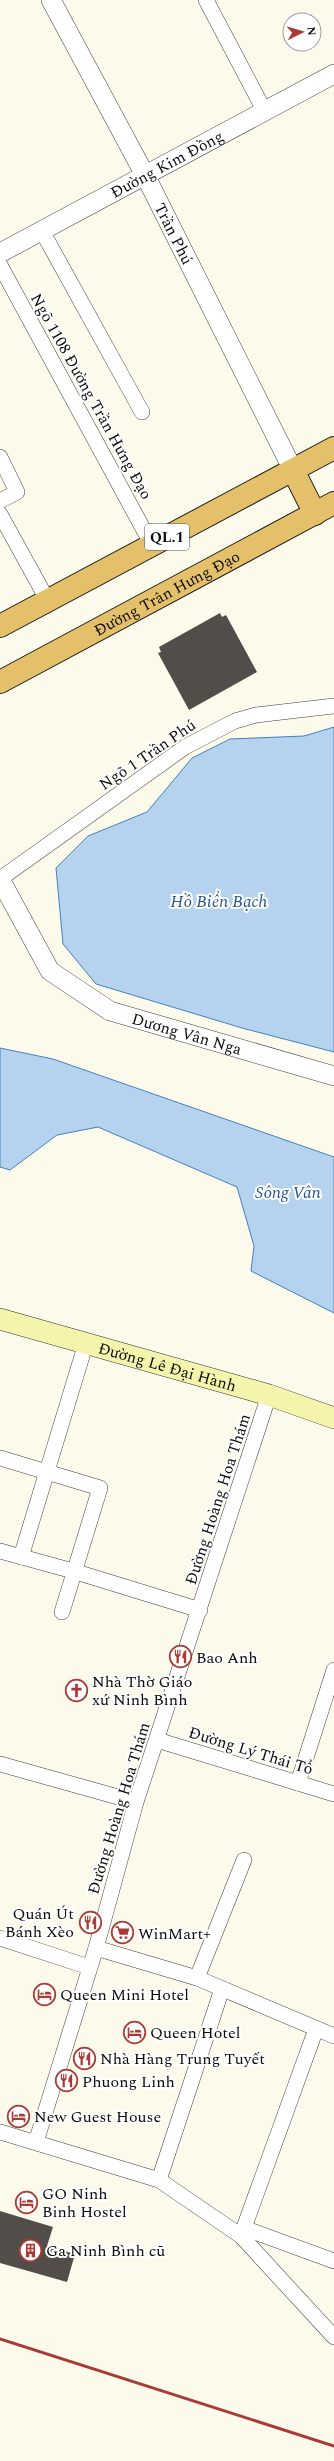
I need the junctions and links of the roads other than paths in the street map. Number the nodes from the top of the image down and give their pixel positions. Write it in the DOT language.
graph roads {
  1 [pos="51,0"];
  2 [pos="206,0"];
  3 [pos="334,74"];
  4 [pos="266,112"];
  5 [pos="146,177"];
  6 [pos="42,231"];
  7 [pos="0,253"];
  8 [pos="0,265"];
  9 [pos="142,412"];
  10 [pos="334,448"];
  11 [pos="0,457"];
  12 [pos="293,470"];
  13 [pos="0,501"];
  14 [pos="334,504"];
  15 [pos="0,514"];
  16 [pos="315,514"];
  17 [pos="152,545"];
  18 [pos="48,601"];
  19 [pos="0,626"];
  20 [pos="0,682"];
  21 [pos="334,706"];
  22 [pos="0,879"];
  23 [pos="334,1076"];
  24 [pos="0,1319"];
  25 [pos="86,1343"];
  26 [pos="270,1395"];
  27 [pos="334,1418"];
  28 [pos="0,1458"];
  29 [pos="47,1472"];
  30 [pos="0,1551"];
  31 [pos="21,1556"];
  32 [pos="73,1571"];
  33 [pos="200,1610"];
  34 [pos="62,1612"];
  35 [pos="334,1670"];
  36 [pos="157,1740"];
  37 [pos="1,1769"];
  38 [pos="298,1783"];
  39 [pos="334,1794"];
  40 [pos="136,1802"];
  41 [pos="244,1860"];
  42 [pos="0,1938"];
  43 [pos="96,1948"];
  44 [pos="89,1967"];
  45 [pos="197,1978"];
  46 [pos="222,1989"];
  47 [pos="316,2029"];
  48 [pos="334,2036"];
  49 [pos="0,2132"];
  50 [pos="36,2142"];
  51 [pos="159,2180"];
  52 [pos="243,2232"];
  53 [pos="334,2261"];
  54 [pos="334,2337"];
  1 -- 5 [label="street, Trần Phú"];
  2 -- 4 [label="street"];
  3 -- 4 [label="street, Đường Kim Đồng"];
  4 -- 5 [label="street, Đường Kim Đồng"];
  5 -- 6 [label="street, Đường Kim Đồng"];
  5 -- 12 [label="street, Trần Phú"];
  6 -- 7 [label="street, Đường Kim Đồng"];
  6 -- 9 [label="street"];
  8 -- 17 [label="street, Ngõ 1108 Đường Trần Hưng Đạo"];
  10 -- 12 [label="highway, QL.1"];
  11 -- 13 [label="street"];
  12 -- 16 [label="highway"];
  12 -- 17 [label="highway, QL.1"];
  14 -- 16 [label="highway, Đường Trân Hưng Đạo"];
  15 -- 18 [label="street"];
  16 -- 20 [label="highway, Đường Trân Hưng Đạo"];
  17 -- 18 [label="highway, QL.1"];
  18 -- 19 [label="highway, QL.1"];
  21 -- 22 [label="street, Ngõ 1 Trần Phú"];
  22 -- 23 [label="street, Dương Vân Nga"];
  24 -- 25 [label="main road, Đường Lê Đại Hành"];
  25 -- 26 [label="main road, Đường Lê Đại Hành"];
  25 -- 29 [label="street"];
  26 -- 27 [label="main road, Đường Lê Đại Hành"];
  26 -- 33 [label="street, Đường Hoàng Hoa Thám"];
  28 -- 29 [label="street"];
  29 -- 31 [label="street"];
  29 -- 32 [label="street"];
  30 -- 31 [label="street"];
  31 -- 32 [label="street"];
  32 -- 33 [label="street"];
  32 -- 34 [label="street"];
  33 -- 36 [label="street, Đường Hoàng Hoa Thám"];
  35 -- 38 [label="street"];
  36 -- 38 [label="street, Đường Lý Thái Tổ"];
  36 -- 40 [label="street, Đường Hoàng Hoa Thám"];
  37 -- 40 [label="street"];
  38 -- 39 [label="street, Đường Lý Thái Tổ"];
  40 -- 43 [label="street, Đường Hoàng Hoa Thám"];
  41 -- 45 [label="street"];
  42 -- 44 [label="street"];
  43 -- 44 [label="street, Đường Hoàng Hoa Thám"];
  43 -- 45 [label="street"];
  44 -- 50 [label="street, Đường Hoàng Hoa Thám"];
  45 -- 46 [label="street"];
  46 -- 47 [label="street"];
  46 -- 51 [label="street"];
  47 -- 48 [label="street"];
  47 -- 52 [label="street"];
  49 -- 50 [label="street"];
  50 -- 51 [label="street"];
  51 -- 52 [label="street"];
  52 -- 53 [label="street"];
  52 -- 54 [label="street"];
}
